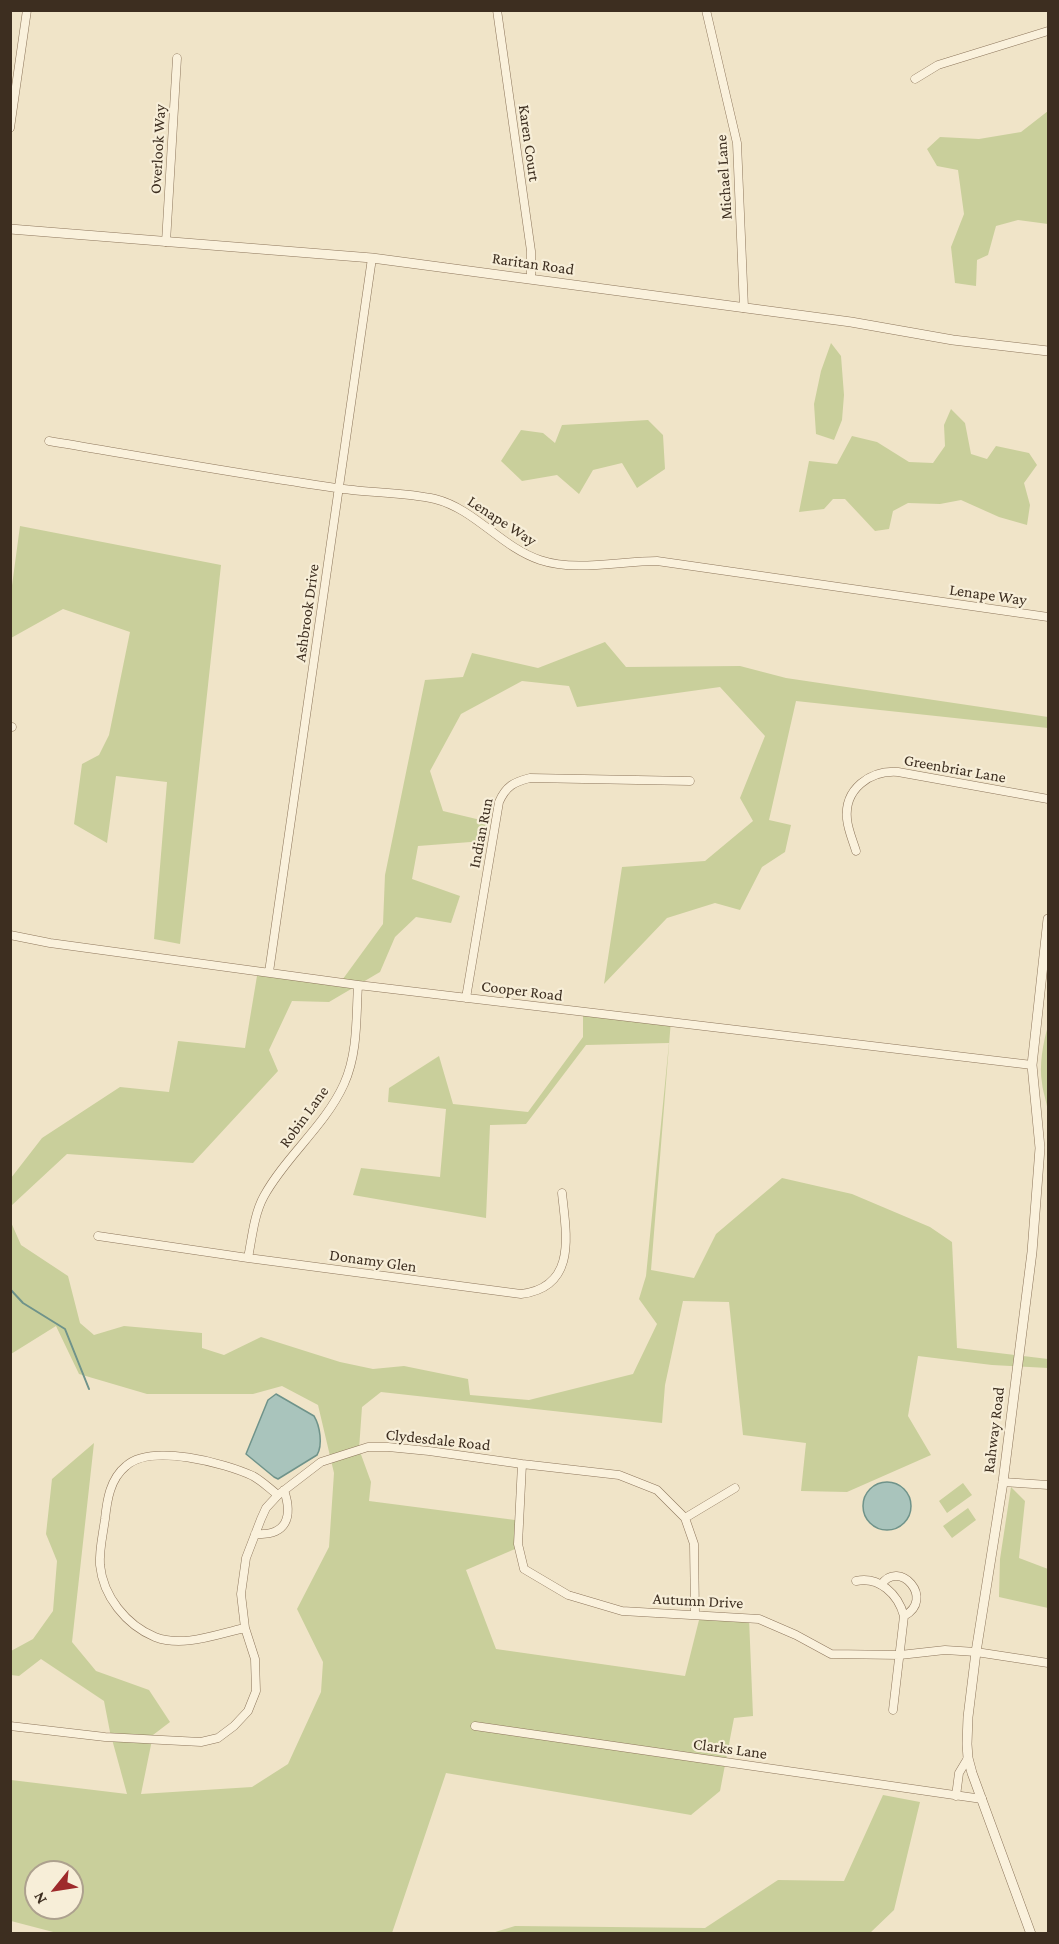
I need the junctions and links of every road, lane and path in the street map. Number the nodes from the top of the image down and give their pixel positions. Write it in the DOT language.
graph roads {
  1 [pos="27,10"];
  2 [pos="497,10"];
  3 [pos="706,10"];
  4 [pos="1048,30"];
  5 [pos="177,58"];
  6 [pos="915,79"];
  7 [pos="10,128"];
  8 [pos="10,229"];
  9 [pos="166,242"];
  10 [pos="372,258"];
  11 [pos="531,279"];
  12 [pos="744,309"];
  13 [pos="1048,351"];
  14 [pos="49,441"];
  15 [pos="338,489"];
  16 [pos="1048,617"];
  17 [pos="690,781"];
  18 [pos="1048,799"];
  19 [pos="856,851"];
  20 [pos="1048,919"];
  21 [pos="10,935"];
  22 [pos="1046,963"];
  23 [pos="269,972"];
  24 [pos="358,985"];
  25 [pos="466,998"];
  26 [pos="1032,1065"];
  27 [pos="562,1193"];
  28 [pos="98,1236"];
  29 [pos="248,1258"];
  30 [pos="522,1464"];
  31 [pos="1003,1482"];
  32 [pos="1048,1485"];
  33 [pos="735,1488"];
  34 [pos="281,1493"];
  35 [pos="685,1518"];
  36 [pos="255,1534"];
  37 [pos="856,1581"];
  38 [pos="881,1585"];
  39 [pos="695,1614"];
  40 [pos="904,1616"];
  41 [pos="245,1628"];
  42 [pos="976,1652"];
  43 [pos="900,1655"];
  44 [pos="1048,1663"];
  45 [pos="893,1710"];
  46 [pos="10,1726"];
  47 [pos="474,1726"];
  48 [pos="968,1758"];
  49 [pos="956,1796"];
  50 [pos="982,1799"];
  51 [pos="1031,1934"];
  1 -- 7 [label="street"];
  2 -- 11 [label="street, Karen Court"];
  3 -- 12 [label="street, Michael Lane"];
  4 -- 6 [label="street"];
  5 -- 9 [label="street, Overlook Way"];
  8 -- 9 [label="street, Raritan Road"];
  9 -- 10 [label="street, Raritan Road"];
  10 -- 11 [label="street, Raritan Road"];
  10 -- 15 [label="street, Ashbrook Drive"];
  11 -- 12 [label="street, Raritan Road"];
  12 -- 13 [label="street, Raritan Road"];
  14 -- 15 [label="street, Lenape Way"];
  15 -- 16 [label="street, Lenape Way"];
  15 -- 23 [label="street, Ashbrook Drive"];
  17 -- 25 [label="street, Indian Run"];
  18 -- 19 [label="street, Greenbriar Lane"];
  20 -- 22 [label="street, Rahway Road"];
  21 -- 23 [label="street, Cooper Road"];
  22 -- 26 [label="street, Rahway Road"];
  23 -- 24 [label="street, Cooper Road"];
  24 -- 25 [label="street, Cooper Road"];
  24 -- 29 [label="street, Robin Lane"];
  25 -- 26 [label="street, Cooper Road"];
  26 -- 31 [label="street, Rahway Road"];
  27 -- 29 [label="street, Donamy Glen"];
  28 -- 29 [label="street, Donamy Glen"];
  30 -- 34 [label="street, Clydesdale Road"];
  30 -- 35 [label="street, Clydesdale Road"];
  30 -- 39 [label="street, Autumn Drive"];
  31 -- 32 [label="street"];
  31 -- 42 [label="street, Rahway Road"];
  33 -- 35 [label="street"];
  34 -- 36 [label="street, Clydesdale Road"];
  34 -- 36 [label="street"];
  34 -- 41 [label="street"];
  35 -- 39 [label="street, Clydesdale Road"];
  36 -- 41 [label="street, Clydesdale Road"];
  37 -- 38 [label="street"];
  38 -- 40 [label="street"];
  38 -- 40 [label="street"];
  39 -- 43 [label="street, Autumn Drive"];
  40 -- 43 [label="street"];
  41 -- 46 [label="street, Clydesdale Road"];
  42 -- 43 [label="street, Autumn Drive"];
  42 -- 44 [label="street, Autumn Drive"];
  42 -- 48 [label="street, Rahway Road"];
  43 -- 45 [label="street"];
  47 -- 49 [label="street, Clarks Lane"];
  48 -- 49 [label="street"];
  48 -- 50 [label="street, Rahway Road"];
  49 -- 50 [label="street, Clarks Lane"];
  50 -- 51 [label="street, Rahway Road"];
}
